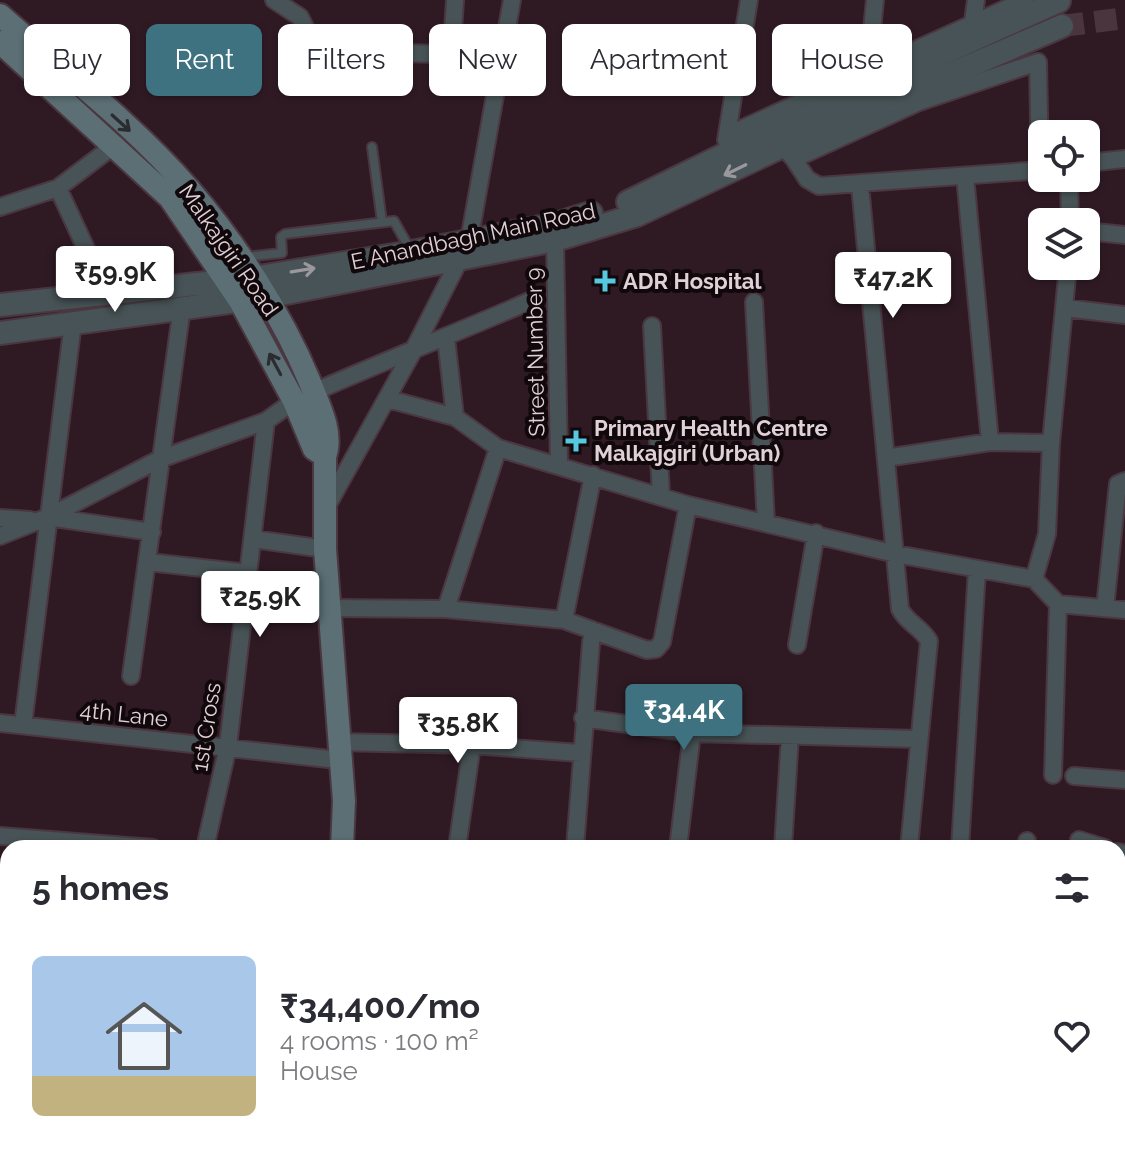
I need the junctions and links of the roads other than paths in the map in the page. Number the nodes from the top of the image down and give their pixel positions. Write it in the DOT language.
graph roads {
  1 [pos="274,0"];
  2 [pos="455,0"];
  3 [pos="512,0"];
  4 [pos="749,0"];
  5 [pos="875,0"];
  6 [pos="976,0"];
  7 [pos="1025,0"];
  8 [pos="1059,1"];
  9 [pos="0,15"];
  10 [pos="973,22"];
  11 [pos="873,24"];
  12 [pos="1062,26"];
  13 [pos="0,42"];
  14 [pos="912,50"];
  15 [pos="815,96"];
  16 [pos="1040,120"];
  17 [pos="728,135"];
  18 [pos="116,144"];
  19 [pos="372,147"];
  20 [pos="788,152"];
  21 [pos="718,158"];
  22 [pos="1125,159"];
  23 [pos="1100,162"];
  24 [pos="1028,171"];
  25 [pos="965,176"];
  26 [pos="860,185"];
  27 [pos="58,188"];
  28 [pos="0,207"];
  29 [pos="382,222"];
  30 [pos="1100,232"];
  31 [pos="1125,235"];
  32 [pos="555,240"];
  33 [pos="464,251"];
  34 [pos="412,252"];
  35 [pos="239,257"];
  36 [pos="253,278"];
  37 [pos="1067,280"];
  38 [pos="226,281"];
  39 [pos="106,292"];
  40 [pos="266,297"];
  41 [pos="532,300"];
  42 [pos="240,301"];
  43 [pos="754,302"];
  44 [pos="0,305"];
  45 [pos="182,307"];
  46 [pos="1065,308"];
  47 [pos="1125,315"];
  48 [pos="73,322"];
  49 [pos="652,326"];
  50 [pos="0,333"];
  51 [pos="446,338"];
  52 [pos="412,353"];
  53 [pos="304,396"];
  54 [pos="388,399"];
  55 [pos="455,417"];
  56 [pos="266,421"];
  57 [pos="990,442"];
  58 [pos="1051,443"];
  59 [pos="498,448"];
  60 [pos="886,458"];
  61 [pos="160,459"];
  62 [pos="559,463"];
  63 [pos="593,475"];
  64 [pos="1125,481"];
  65 [pos="661,495"];
  66 [pos="688,505"];
  67 [pos="327,506"];
  68 [pos="0,518"];
  69 [pos="42,519"];
  70 [pos="766,523"];
  71 [pos="152,532"];
  72 [pos="816,533"];
  73 [pos="0,536"];
  74 [pos="253,539"];
  75 [pos="325,549"];
  76 [pos="896,554"];
  77 [pos="148,562"];
  78 [pos="977,569"];
  79 [pos="248,573"];
  80 [pos="1034,579"];
  81 [pos="1058,604"];
  82 [pos="328,608"];
  83 [pos="1105,608"];
  84 [pos="446,609"];
  85 [pos="1125,610"];
  86 [pos="564,620"];
  87 [pos="592,630"];
  88 [pos="797,645"];
  89 [pos="131,676"];
  90 [pos="583,718"];
  91 [pos="0,723"];
  92 [pos="23,725"];
  93 [pos="692,733"];
  94 [pos="790,736"];
  95 [pos="917,739"];
  96 [pos="472,745"];
  97 [pos="228,746"];
  98 [pos="338,751"];
  99 [pos="580,753"];
  100 [pos="1053,775"];
  101 [pos="1074,776"];
  102 [pos="1125,780"];
  103 [pos="0,836"];
  104 [pos="30,840"];
  105 [pos="207,840"];
  106 [pos="342,840"];
  107 [pos="458,840"];
  108 [pos="575,840"];
  109 [pos="679,840"];
  110 [pos="784,840"];
  111 [pos="910,840"];
  112 [pos="960,840"];
  1 -- 2 [label="street"];
  3 -- 33 [label="street"];
  4 -- 17 [label="street"];
  5 -- 11 [label="street"];
  6 -- 10 [label="street"];
  7 -- 10 [label="street"];
  8 -- 21 [label="street, E Anandbagh Main Road"];
  9 -- 35 [label="main road, Malkajgiri Road, one-way"];
  10 -- 14 [label="street"];
  12 -- 20 [label="street, E Anandbagh Main Road"];
  13 -- 18 [label="main road, Malkajgiri Road"];
  15 -- 17 [label="street"];
  16 -- 20 [label="street"];
  17 -- 21 [label="street"];
  18 -- 27 [label="street"];
  18 -- 38 [label="main road, Malkajgiri Road"];
  19 -- 29 [label="lane"];
  20 -- 26 [label="street"];
  20 -- 32 [label="street, E Anandbagh Main Road, one-way"];
  21 -- 33 [label="street, E Anandbagh Main Road"];
  22 -- 23 [label="street"];
  24 -- 25 [label="street"];
  25 -- 26 [label="street"];
  25 -- 57 [label="street"];
  26 -- 60 [label="street"];
  27 -- 28 [label="street"];
  27 -- 39 [label="street"];
  29 -- 34 [label="lane"];
  29 -- 35 [label="lane"];
  30 -- 31 [label="street"];
  32 -- 33 [label="street, E Anandbagh Main Road"];
  32 -- 62 [label="street, Street Number 9"];
  33 -- 34 [label="street, E Anandbagh Main Road"];
  33 -- 40 [label="street, E Anandbagh Main Road"];
  33 -- 52 [label="street"];
  36 -- 34 [label="street, E Anandbagh Main Road, one-way"];
  35 -- 36 [label="main road, Malkajgiri Road"];
  36 -- 38 [label="street, E Anandbagh Main Road"];
  36 -- 40 [label="main road, Malkajgiri Road"];
  37 -- 46 [label="street"];
  38 -- 39 [label="street, E Anandbagh Main Road"];
  38 -- 42 [label="main road, Malkajgiri Road"];
  39 -- 44 [label="street, E Anandbagh Main Road"];
  40 -- 42 [label="street, E Anandbagh Main Road"];
  40 -- 53 [label="main road, Malkajgiri Road"];
  41 -- 51 [label="street"];
  42 -- 45 [label="street, E Anandbagh Main Road"];
  53 -- 42 [label="main road, Malkajgiri Road, one-way"];
  43 -- 70 [label="street"];
  45 -- 48 [label="street, E Anandbagh Main Road"];
  45 -- 61 [label="street"];
  46 -- 47 [label="street"];
  46 -- 58 [label="street"];
  48 -- 50 [label="street, E Anandbagh Main Road"];
  48 -- 69 [label="street"];
  49 -- 65 [label="street"];
  51 -- 52 [label="street"];
  51 -- 55 [label="street"];
  52 -- 53 [label="street"];
  52 -- 54 [label="street"];
  53 -- 56 [label="street"];
  53 -- 67 [label="main road, Malkajgiri Road"];
  54 -- 55 [label="street"];
  54 -- 67 [label="street"];
  55 -- 59 [label="street"];
  56 -- 61 [label="street"];
  56 -- 74 [label="street, 1st Cross"];
  57 -- 58 [label="street"];
  57 -- 60 [label="street"];
  58 -- 80 [label="street"];
  59 -- 62 [label="street"];
  59 -- 84 [label="street"];
  60 -- 76 [label="street"];
  61 -- 69 [label="street"];
  61 -- 71 [label="street"];
  62 -- 63 [label="street"];
  63 -- 65 [label="street"];
  63 -- 86 [label="street"];
  64 -- 83 [label="street"];
  65 -- 66 [label="street"];
  66 -- 70 [label="street"];
  66 -- 87 [label="street"];
  67 -- 75 [label="main road, Malkajgiri Road"];
  68 -- 69 [label="street"];
  69 -- 71 [label="street"];
  69 -- 73 [label="street"];
  69 -- 92 [label="street"];
  70 -- 72 [label="street"];
  71 -- 77 [label="street"];
  72 -- 76 [label="street"];
  72 -- 88 [label="street"];
  74 -- 75 [label="street"];
  74 -- 79 [label="street, 1st Cross"];
  75 -- 82 [label="main road, Malkajgiri Road"];
  76 -- 78 [label="street"];
  76 -- 95 [label="street"];
  77 -- 79 [label="street"];
  77 -- 89 [label="street"];
  78 -- 80 [label="street"];
  78 -- 112 [label="street"];
  79 -- 97 [label="street, 1st Cross"];
  80 -- 81 [label="street"];
  81 -- 83 [label="street"];
  81 -- 100 [label="street"];
  82 -- 84 [label="street"];
  82 -- 98 [label="main road, Malkajgiri Road"];
  83 -- 85 [label="street"];
  84 -- 86 [label="street"];
  86 -- 87 [label="street"];
  87 -- 90 [label="street"];
  90 -- 93 [label="street"];
  90 -- 99 [label="street"];
  91 -- 92 [label="street, 4th Lane"];
  92 -- 97 [label="street, 4th Lane"];
  93 -- 94 [label="street"];
  93 -- 109 [label="street"];
  94 -- 95 [label="street"];
  94 -- 110 [label="street"];
  95 -- 111 [label="street"];
  96 -- 98 [label="street, 4th Lane"];
  96 -- 99 [label="street, 4th Lane"];
  96 -- 107 [label="street"];
  97 -- 98 [label="street, 4th Lane"];
  97 -- 105 [label="street, 1st Cross"];
  98 -- 106 [label="main road, Malkajgiri Road"];
  99 -- 108 [label="street"];
  101 -- 102 [label="street"];
  103 -- 104 [label="street"];
}
